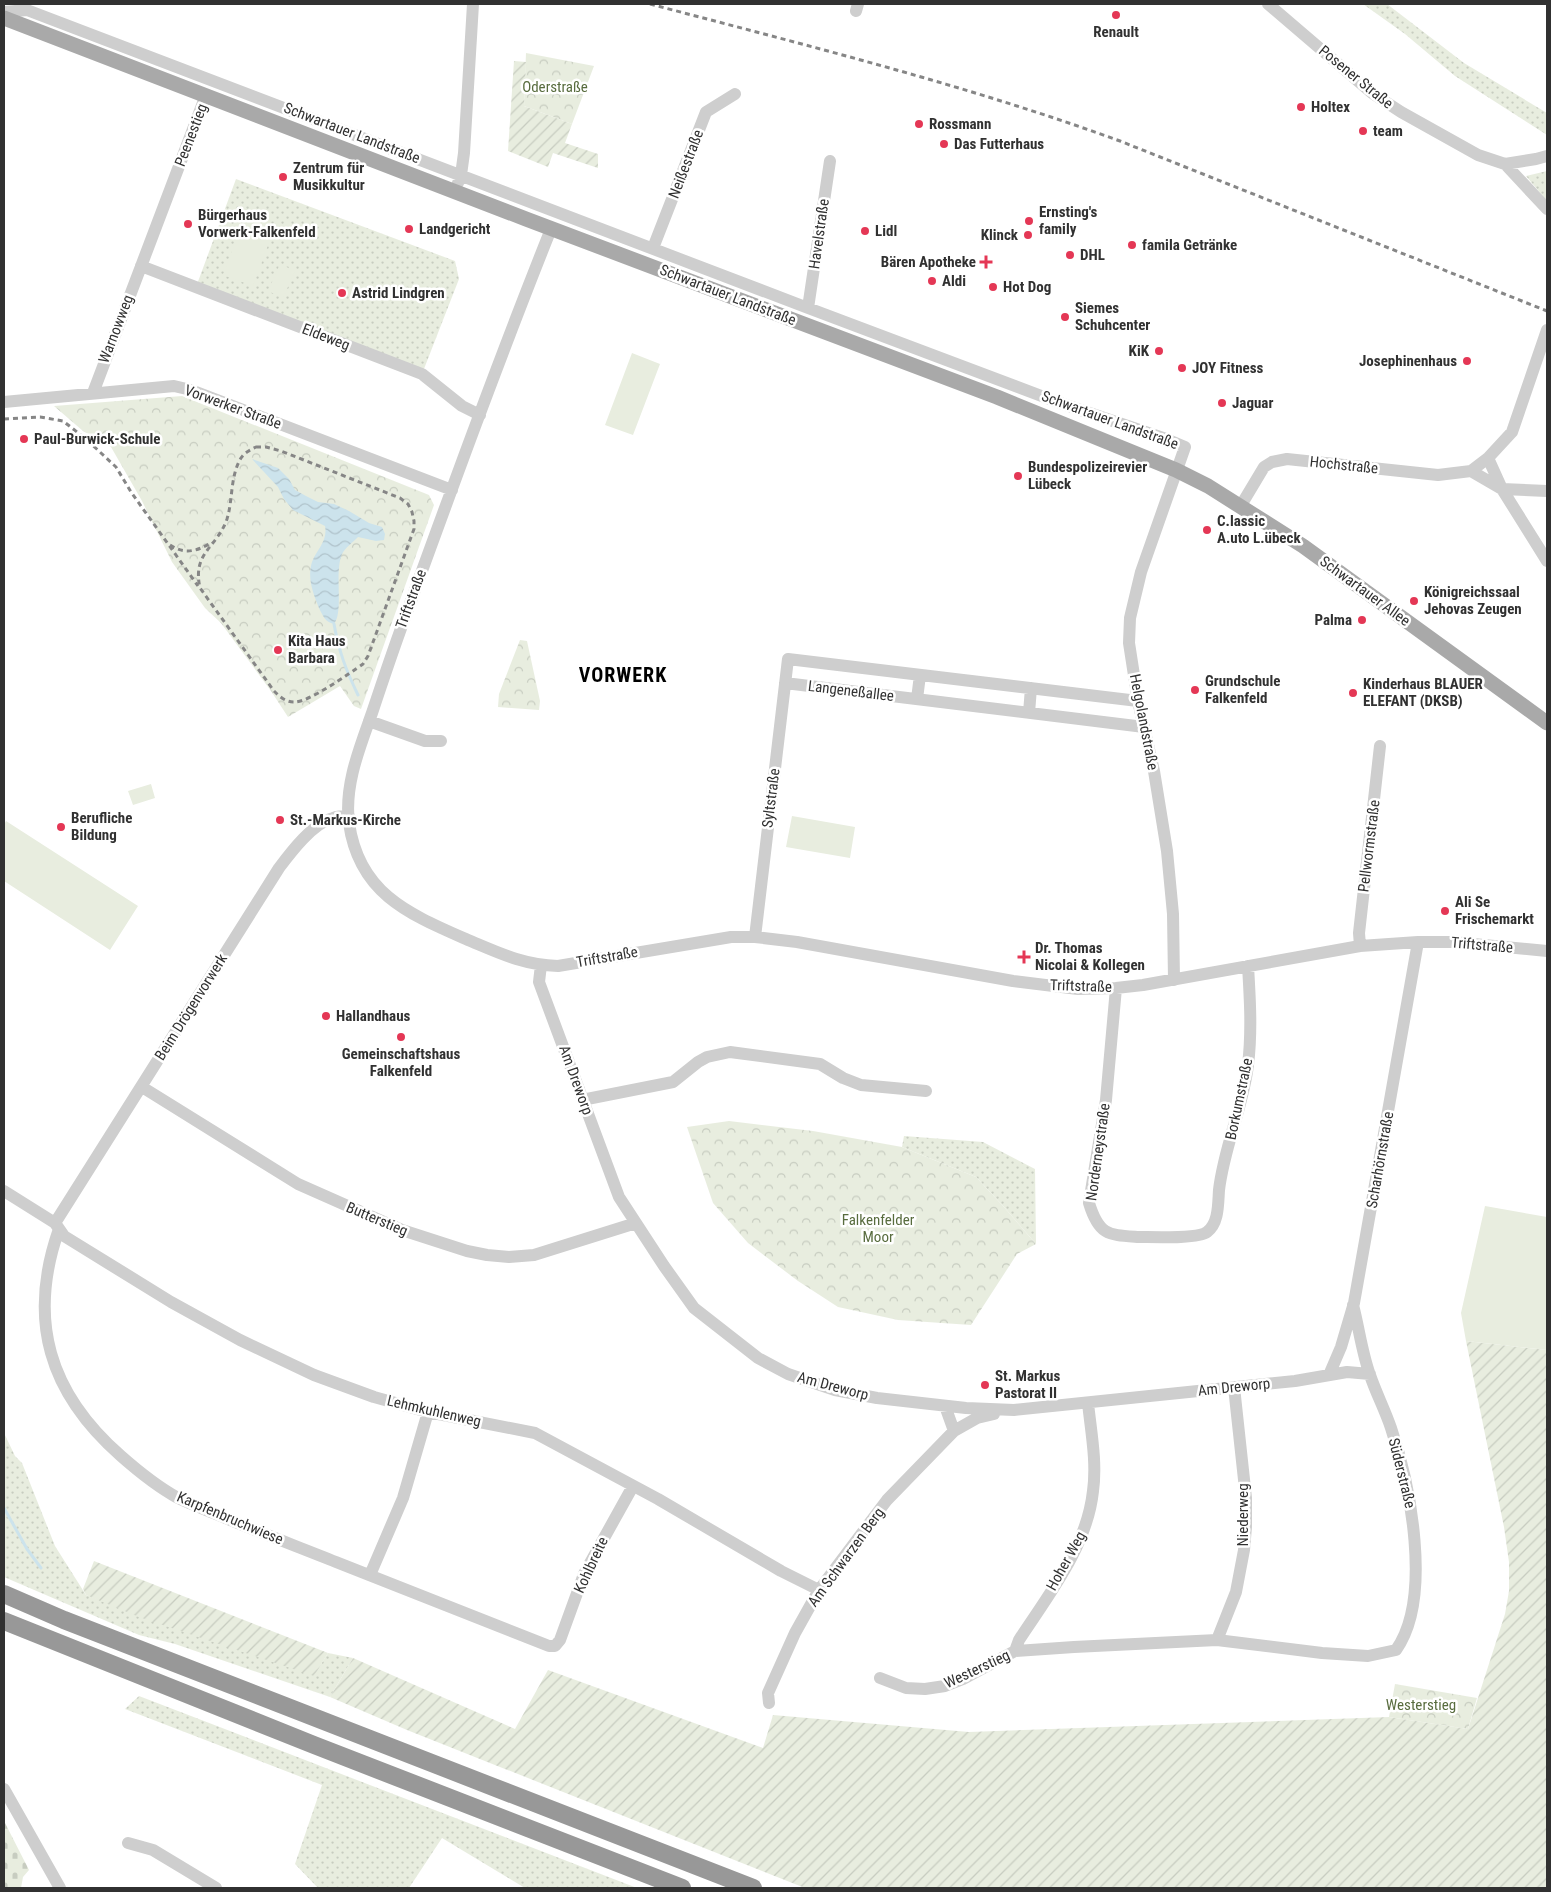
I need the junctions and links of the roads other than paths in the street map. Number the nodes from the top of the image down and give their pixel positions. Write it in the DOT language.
graph roads {
  1 [pos="473,4"];
  2 [pos="1268,4"];
  3 [pos="4,12"];
  4 [pos="4,18"];
  5 [pos="735,94"];
  6 [pos="206,95"];
  7 [pos="1547,156"];
  8 [pos="830,161"];
  9 [pos="1505,164"];
  10 [pos="461,175"];
  11 [pos="454,191"];
  12 [pos="1547,209"];
  13 [pos="551,229"];
  14 [pos="653,248"];
  15 [pos="142,264"];
  16 [pos="808,308"];
  17 [pos="1546,334"];
  18 [pos="93,393"];
  19 [pos="4,402"];
  20 [pos="480,415"];
  21 [pos="1488,458"];
  22 [pos="1176,470"];
  23 [pos="1471,471"];
  24 [pos="1502,489"];
  25 [pos="452,490"];
  26 [pos="1547,492"];
  27 [pos="1240,506"];
  28 [pos="1547,561"];
  29 [pos="788,659"];
  30 [pos="920,674"];
  31 [pos="786,683"];
  32 [pos="1031,688"];
  33 [pos="917,699"];
  34 [pos="1138,701"];
  35 [pos="1028,713"];
  36 [pos="369,721"];
  37 [pos="1547,723"];
  38 [pos="1144,727"];
  39 [pos="441,741"];
  40 [pos="1380,746"];
  41 [pos="349,816"];
  42 [pos="755,937"];
  43 [pos="1418,942"];
  44 [pos="1360,946"];
  45 [pos="1547,951"];
  46 [pos="541,966"];
  47 [pos="1248,966"];
  48 [pos="1174,980"];
  49 [pos="1116,988"];
  50 [pos="142,1087"];
  51 [pos="926,1091"];
  52 [pos="582,1100"];
  53 [pos="4,1190"];
  54 [pos="636,1223"];
  55 [pos="57,1226"];
  56 [pos="1211,1228"];
  57 [pos="1353,1305"];
  58 [pos="1370,1374"];
  59 [pos="1329,1375"];
  60 [pos="1234,1387"];
  61 [pos="1088,1403"];
  62 [pos="946,1406"];
  63 [pos="1014,1410"];
  64 [pos="428,1412"];
  65 [pos="954,1431"];
  66 [pos="633,1486"];
  67 [pos="370,1575"];
  68 [pos="819,1590"];
  69 [pos="4,1594"];
  70 [pos="4,1622"];
  71 [pos="1217,1640"];
  72 [pos="1400,1644"];
  73 [pos="555,1646"];
  74 [pos="1015,1651"];
  75 [pos="880,1678"];
  76 [pos="769,1703"];
  77 [pos="4,1789"];
  78 [pos="128,1843"];
  79 [pos="60,1888"];
  80 [pos="216,1888"];
  81 [pos="682,1888"];
  82 [pos="753,1888"];
  1 -- 10 [label="street"];
  2 -- 9 [label="street, Posener Straße"];
  3 -- 10 [label="street, Schwartauer Landstraße"];
  4 -- 6 [label="main road, Schwartauer Landstraße"];
  5 -- 14 [label="street, Neißestraße"];
  6 -- 11 [label="main road, Schwartauer Landstraße"];
  6 -- 15 [label="street, Peenestieg"];
  7 -- 9 [label="street, Posener Straße"];
  8 -- 16 [label="street, Havelstraße"];
  9 -- 12 [label="street, Posener Straße"];
  10 -- 11 [label="street"];
  10 -- 14 [label="street, Schwartauer Landstraße"];
  11 -- 13 [label="main road, Schwartauer Landstraße"];
  13 -- 20 [label="street, Triftstraße"];
  13 -- 22 [label="main road, Schwartauer Landstraße"];
  14 -- 16 [label="street, Schwartauer Landstraße"];
  15 -- 18 [label="street, Warnowweg"];
  15 -- 20 [label="street, Eldeweg"];
  16 -- 22 [label="street, Schwartauer Landstraße"];
  17 -- 21 [label="street"];
  18 -- 19 [label="street, Vorwerker Straße"];
  18 -- 25 [label="street, Vorwerker Straße"];
  20 -- 25 [label="street, Triftstraße"];
  21 -- 23 [label="street"];
  21 -- 24 [label="street"];
  22 -- 27 [label="main road, Schwartauer Allee"];
  22 -- 34 [label="street, Helgolandstraße"];
  23 -- 24 [label="street"];
  23 -- 27 [label="street, Hochstraße"];
  24 -- 26 [label="street"];
  24 -- 28 [label="street"];
  25 -- 36 [label="street, Triftstraße"];
  27 -- 37 [label="main road, Schwartauer Allee"];
  29 -- 30 [label="street, Langeneßallee"];
  29 -- 31 [label="street, Syltstraße"];
  30 -- 32 [label="street, Langeneßallee"];
  30 -- 33 [label="street"];
  31 -- 33 [label="street, Langeneßallee"];
  31 -- 42 [label="street, Syltstraße"];
  32 -- 34 [label="street, Langeneßallee"];
  32 -- 35 [label="street"];
  33 -- 35 [label="street, Langeneßallee"];
  34 -- 38 [label="street, Helgolandstraße"];
  35 -- 38 [label="street, Langeneßallee"];
  36 -- 39 [label="street"];
  36 -- 41 [label="street, Triftstraße"];
  38 -- 48 [label="street, Helgolandstraße"];
  40 -- 44 [label="street, Pellwormstraße"];
  41 -- 46 [label="street, Triftstraße"];
  41 -- 50 [label="street, Beim Drögenvorwerk"];
  42 -- 46 [label="street, Triftstraße"];
  42 -- 49 [label="street, Triftstraße"];
  43 -- 44 [label="street, Triftstraße"];
  43 -- 45 [label="street, Triftstraße"];
  43 -- 57 [label="street, Scharhörnstraße"];
  44 -- 47 [label="street, Triftstraße"];
  46 -- 52 [label="street, Am Dreworp"];
  47 -- 48 [label="street, Triftstraße"];
  47 -- 56 [label="street, Borkumstraße"];
  48 -- 49 [label="street, Triftstraße"];
  49 -- 56 [label="street, Norderneystraße"];
  50 -- 54 [label="street, Butterstieg"];
  50 -- 55 [label="street, Beim Drögenvorwerk"];
  51 -- 52 [label="street"];
  52 -- 54 [label="street, Am Dreworp"];
  53 -- 55 [label="street, Lehmkuhlenweg"];
  54 -- 62 [label="street, Am Dreworp"];
  55 -- 64 [label="street, Lehmkuhlenweg"];
  55 -- 67 [label="street, Karpfenbruchwiese"];
  57 -- 58 [label="street, Süderstraße"];
  57 -- 59 [label="street, Scharhörnstraße"];
  58 -- 59 [label="street, Am Dreworp"];
  58 -- 72 [label="street, Süderstraße"];
  59 -- 60 [label="street, Am Dreworp"];
  60 -- 61 [label="street, Am Dreworp"];
  60 -- 71 [label="street, Niederweg"];
  61 -- 63 [label="street, Am Dreworp"];
  61 -- 74 [label="street, Hoher Weg"];
  62 -- 63 [label="street, Am Dreworp"];
  62 -- 65 [label="street"];
  63 -- 65 [label="street, Am Schwarzen Berg"];
  64 -- 66 [label="street, Lehmkuhlenweg"];
  64 -- 67 [label="street"];
  65 -- 68 [label="street, Am Schwarzen Berg"];
  66 -- 68 [label="street, Lehmkuhlenweg"];
  66 -- 73 [label="street, Kohlbreite"];
  67 -- 73 [label="street, Karpfenbruchwiese"];
  68 -- 76 [label="street, Am Schwarzen Berg"];
  69 -- 82 [label="highway"];
  70 -- 81 [label="highway"];
  71 -- 72 [label="street, Westerstieg"];
  71 -- 74 [label="street, Westerstieg"];
  74 -- 75 [label="street, Westerstieg"];
  77 -- 79 [label="street"];
  78 -- 80 [label="street"];
}
